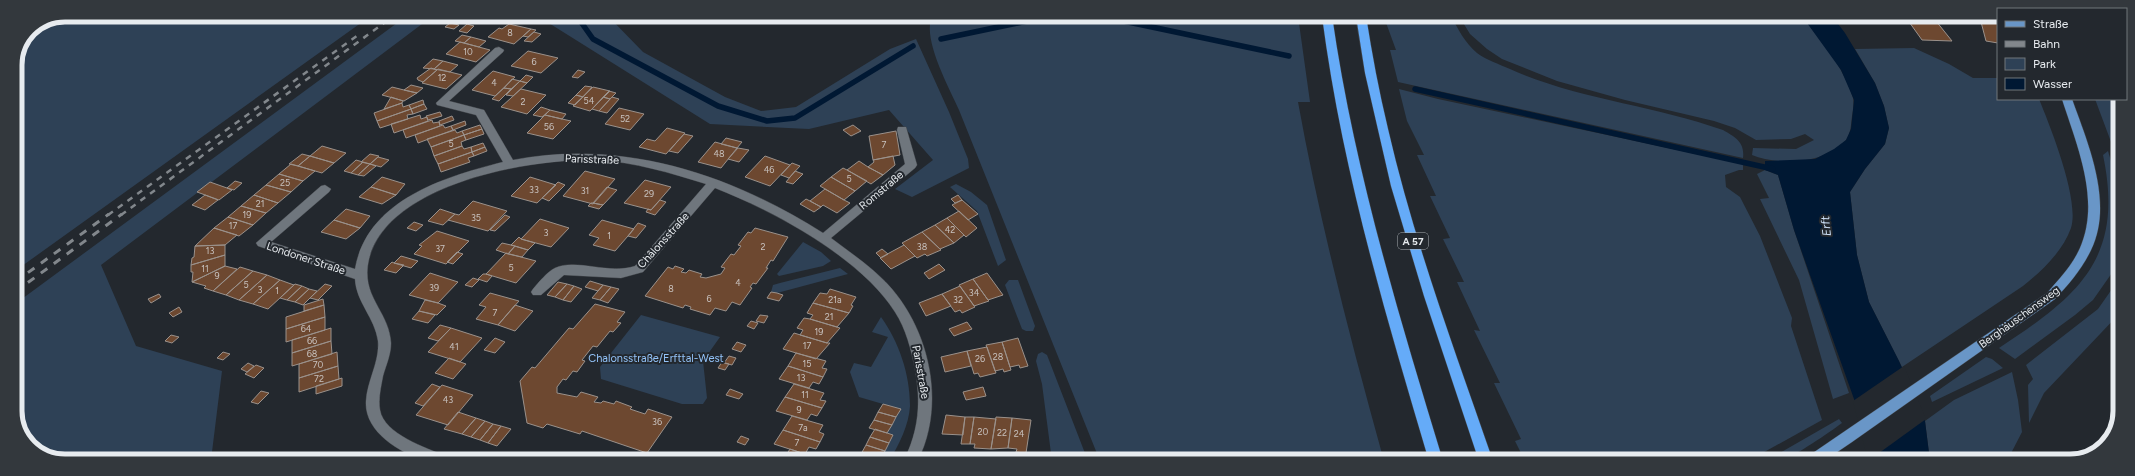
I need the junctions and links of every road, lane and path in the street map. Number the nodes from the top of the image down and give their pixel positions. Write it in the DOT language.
graph roads {
  1 [pos="1328,22"];
  2 [pos="1362,22"];
  3 [pos="499,50"];
  4 [pos="2067,100"];
  5 [pos="902,130"];
  6 [pos="510,164"];
  7 [pos="714,182"];
  8 [pos="325,189"];
  9 [pos="824,238"];
  10 [pos="361,276"];
  11 [pos="537,292"];
  12 [pos="424,454"];
  13 [pos="914,454"];
  14 [pos="1434,454"];
  15 [pos="1484,454"];
  16 [pos="1823,454"];
  1 -- 14 [label="highway"];
  2 -- 15 [label="highway, A 57"];
  3 -- 6 [label="street"];
  4 -- 16 [label="main road, Berghäuschensweg"];
  5 -- 9 [label="street, Romstraße"];
  6 -- 7 [label="street, Parisstraße"];
  6 -- 10 [label="street, Parisstraße"];
  7 -- 9 [label="street, Parisstraße"];
  7 -- 11 [label="street, Châlonsstraße"];
  8 -- 10 [label="street, Londoner Straße"];
  9 -- 13 [label="street, Parisstraße"];
  10 -- 12 [label="street, Parisstraße"];
}
